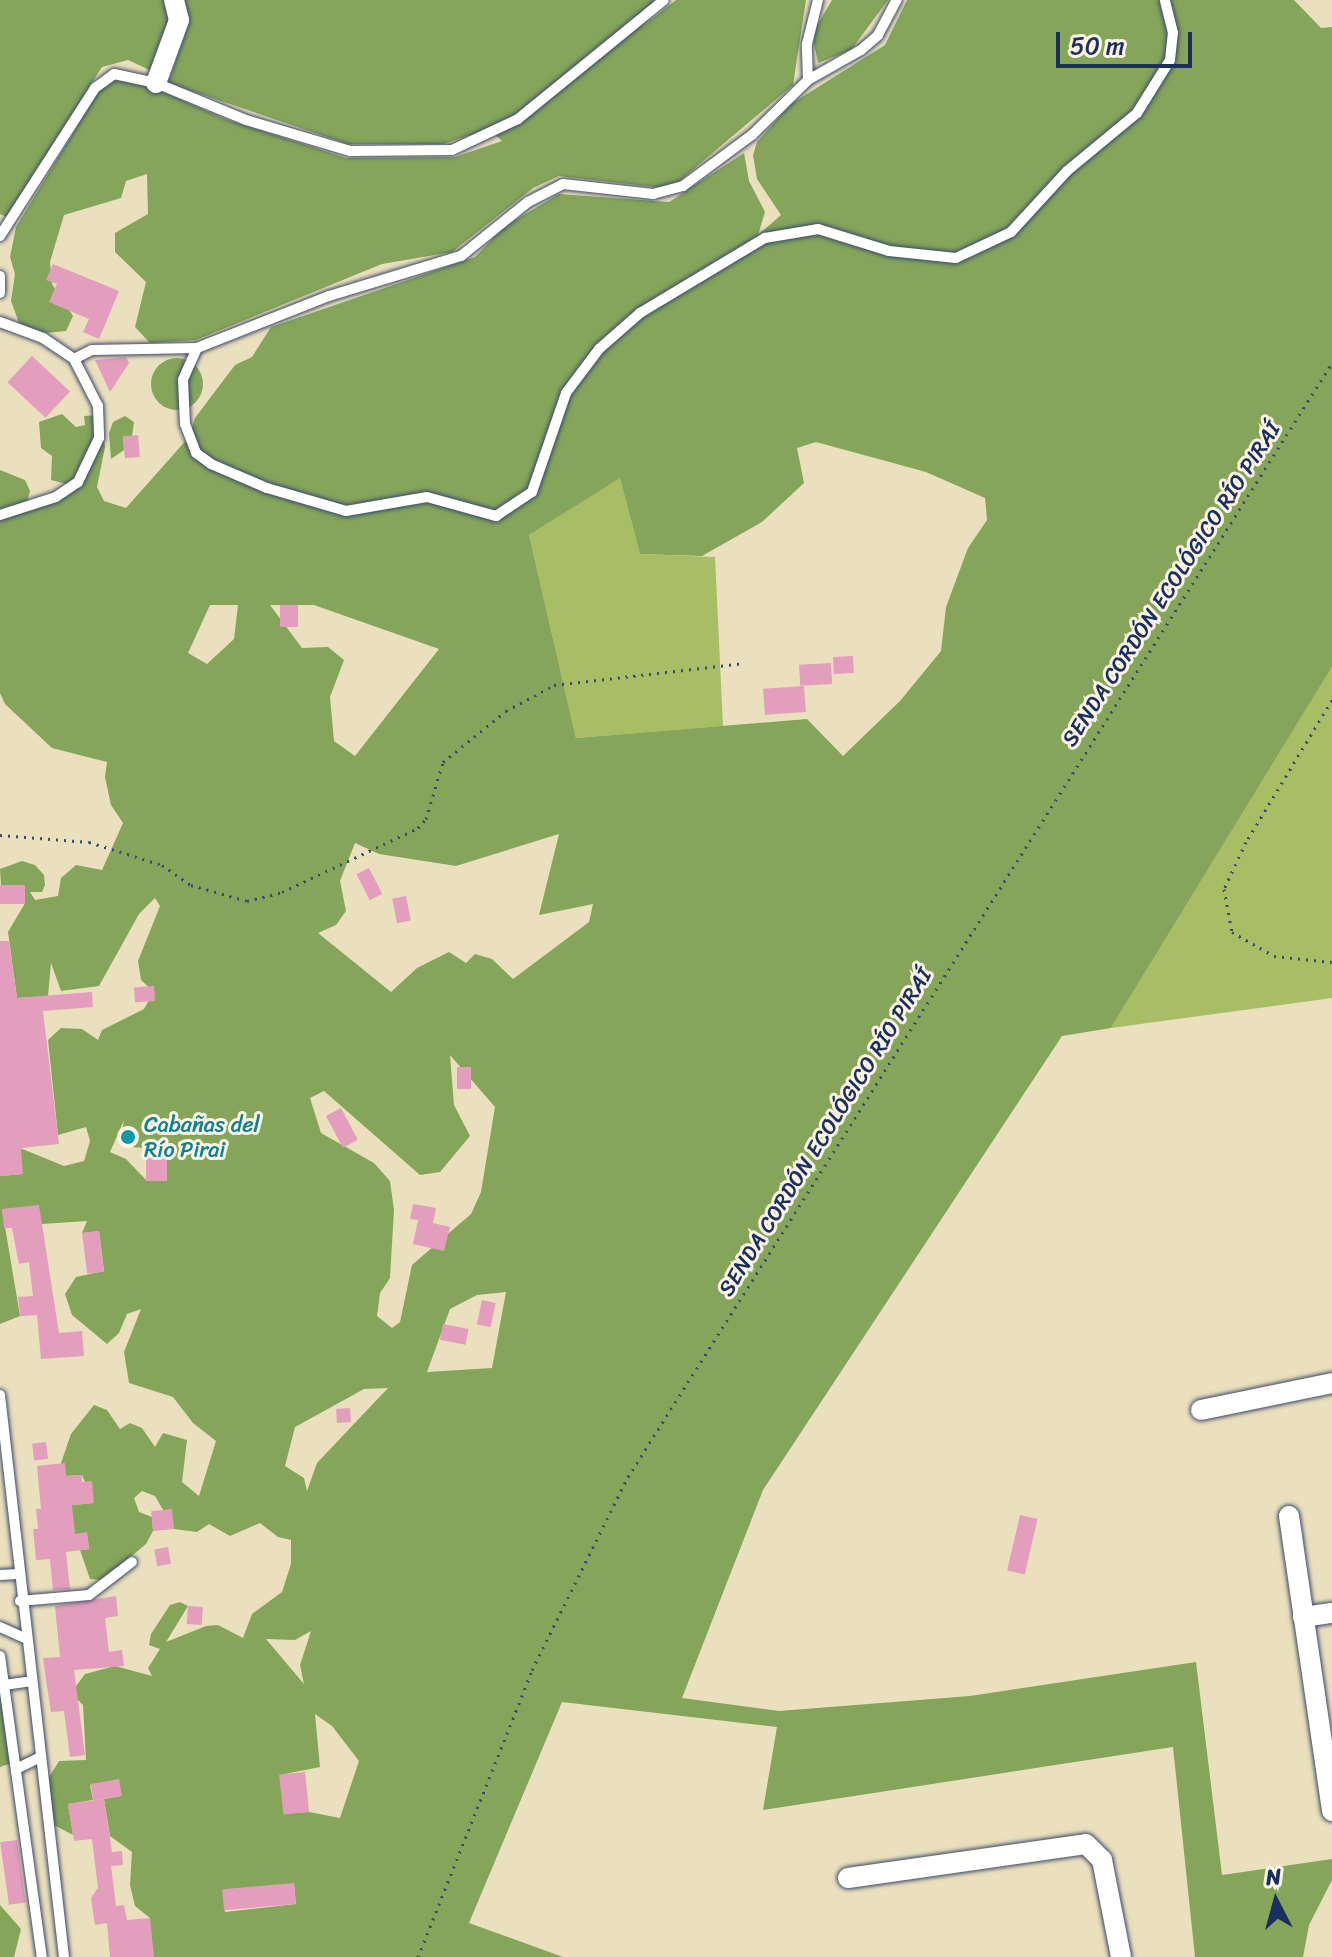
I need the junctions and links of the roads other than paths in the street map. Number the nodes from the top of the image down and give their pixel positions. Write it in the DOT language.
graph roads {
  1 [pos="174,0"];
  2 [pos="664,0"];
  3 [pos="818,0"];
  4 [pos="897,0"];
  5 [pos="1165,0"];
  6 [pos="808,80"];
  7 [pos="156,83"];
  8 [pos="0,236"];
  9 [pos="0,276"];
  10 [pos="0,293"];
  11 [pos="0,322"];
  12 [pos="197,348"];
  13 [pos="74,359"];
  14 [pos="0,515"];
  15 [pos="1332,1383"];
  16 [pos="0,1395"];
  17 [pos="1201,1410"];
  18 [pos="1289,1516"];
  19 [pos="132,1562"];
  20 [pos="18,1574"];
  21 [pos="0,1575"];
  22 [pos="20,1601"];
  23 [pos="1332,1613"];
  24 [pos="1303,1617"];
  25 [pos="0,1627"];
  26 [pos="25,1638"];
  27 [pos="0,1656"];
  28 [pos="32,1681"];
  29 [pos="4,1685"];
  30 [pos="41,1757"];
  31 [pos="16,1769"];
  32 [pos="1332,1811"];
  33 [pos="848,1878"];
  34 [pos="57,1901"];
  35 [pos="36,1905"];
  36 [pos="42,1957"];
  37 [pos="64,1957"];
  38 [pos="1121,1957"];
  1 -- 7 [label="street"];
  2 -- 7 [label="lane"];
  3 -- 6 [label="lane"];
  4 -- 6 [label="lane"];
  5 -- 12 [label="lane"];
  6 -- 12 [label="lane"];
  7 -- 8 [label="lane"];
  9 -- 10 [label="lane"];
  11 -- 13 [label="lane"];
  12 -- 13 [label="lane"];
  13 -- 14 [label="lane"];
  15 -- 17 [label="street"];
  16 -- 20 [label="lane"];
  18 -- 24 [label="street"];
  19 -- 22 [label="lane"];
  20 -- 21 [label="lane"];
  20 -- 22 [label="lane"];
  22 -- 26 [label="lane"];
  23 -- 24 [label="street"];
  24 -- 32 [label="street"];
  25 -- 26 [label="lane"];
  26 -- 28 [label="lane"];
  27 -- 29 [label="lane"];
  28 -- 29 [label="lane"];
  28 -- 30 [label="lane"];
  29 -- 31 [label="lane"];
  30 -- 31 [label="lane"];
  30 -- 34 [label="lane"];
  31 -- 35 [label="lane"];
  33 -- 38 [label="street"];
  34 -- 35 [label="lane"];
  34 -- 37 [label="lane"];
  35 -- 36 [label="lane"];
}
